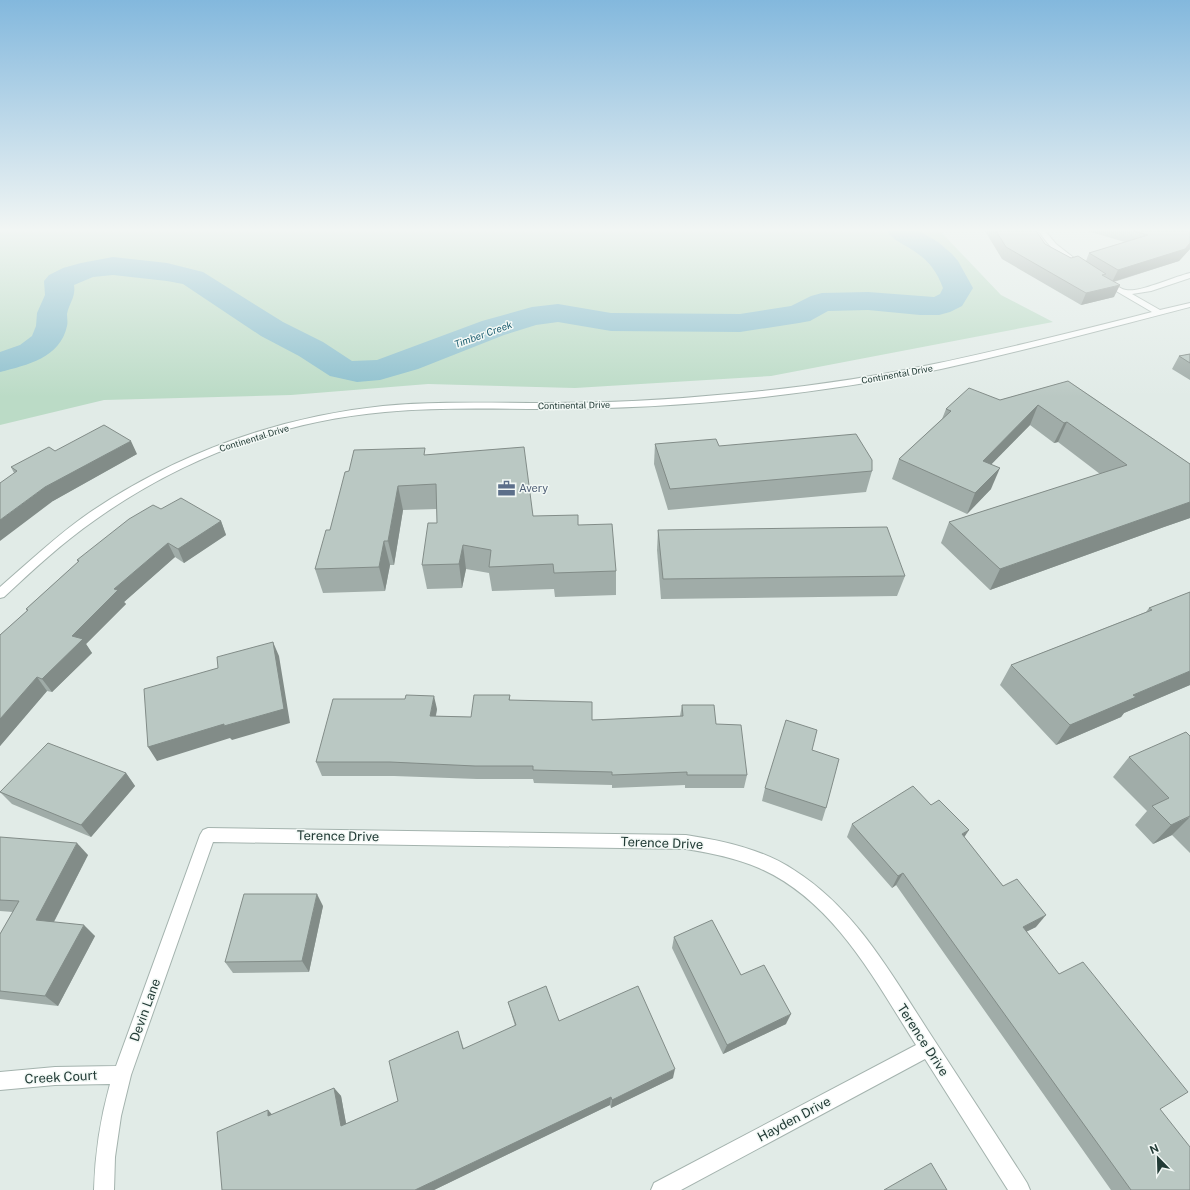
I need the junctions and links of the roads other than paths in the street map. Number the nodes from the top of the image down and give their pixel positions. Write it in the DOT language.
graph roads {
  1 [pos="1113,287"];
  2 [pos="1155,287"];
  3 [pos="1125,293"];
  4 [pos="1190,305"];
  5 [pos="1160,313"];
  6 [pos="0,594"];
  7 [pos="208,835"];
  8 [pos="928,1048"];
  9 [pos="122,1075"];
  10 [pos="0,1081"];
  11 [pos="104,1190"];
  12 [pos="661,1190"];
  13 [pos="1020,1190"];
  1 -- 3 [label="street"];
  2 -- 3 [label="street"];
  3 -- 5 [label="street"];
  4 -- 5 [label="street, Continental Drive"];
  5 -- 6 [label="street, Continental Drive"];
  7 -- 8 [label="street, Terence Drive"];
  7 -- 9 [label="street, Devin Lane"];
  8 -- 12 [label="street, Hayden Drive"];
  8 -- 13 [label="street, Terence Drive"];
  9 -- 10 [label="street, Creek Court"];
  9 -- 11 [label="street, Devin Lane"];
}
